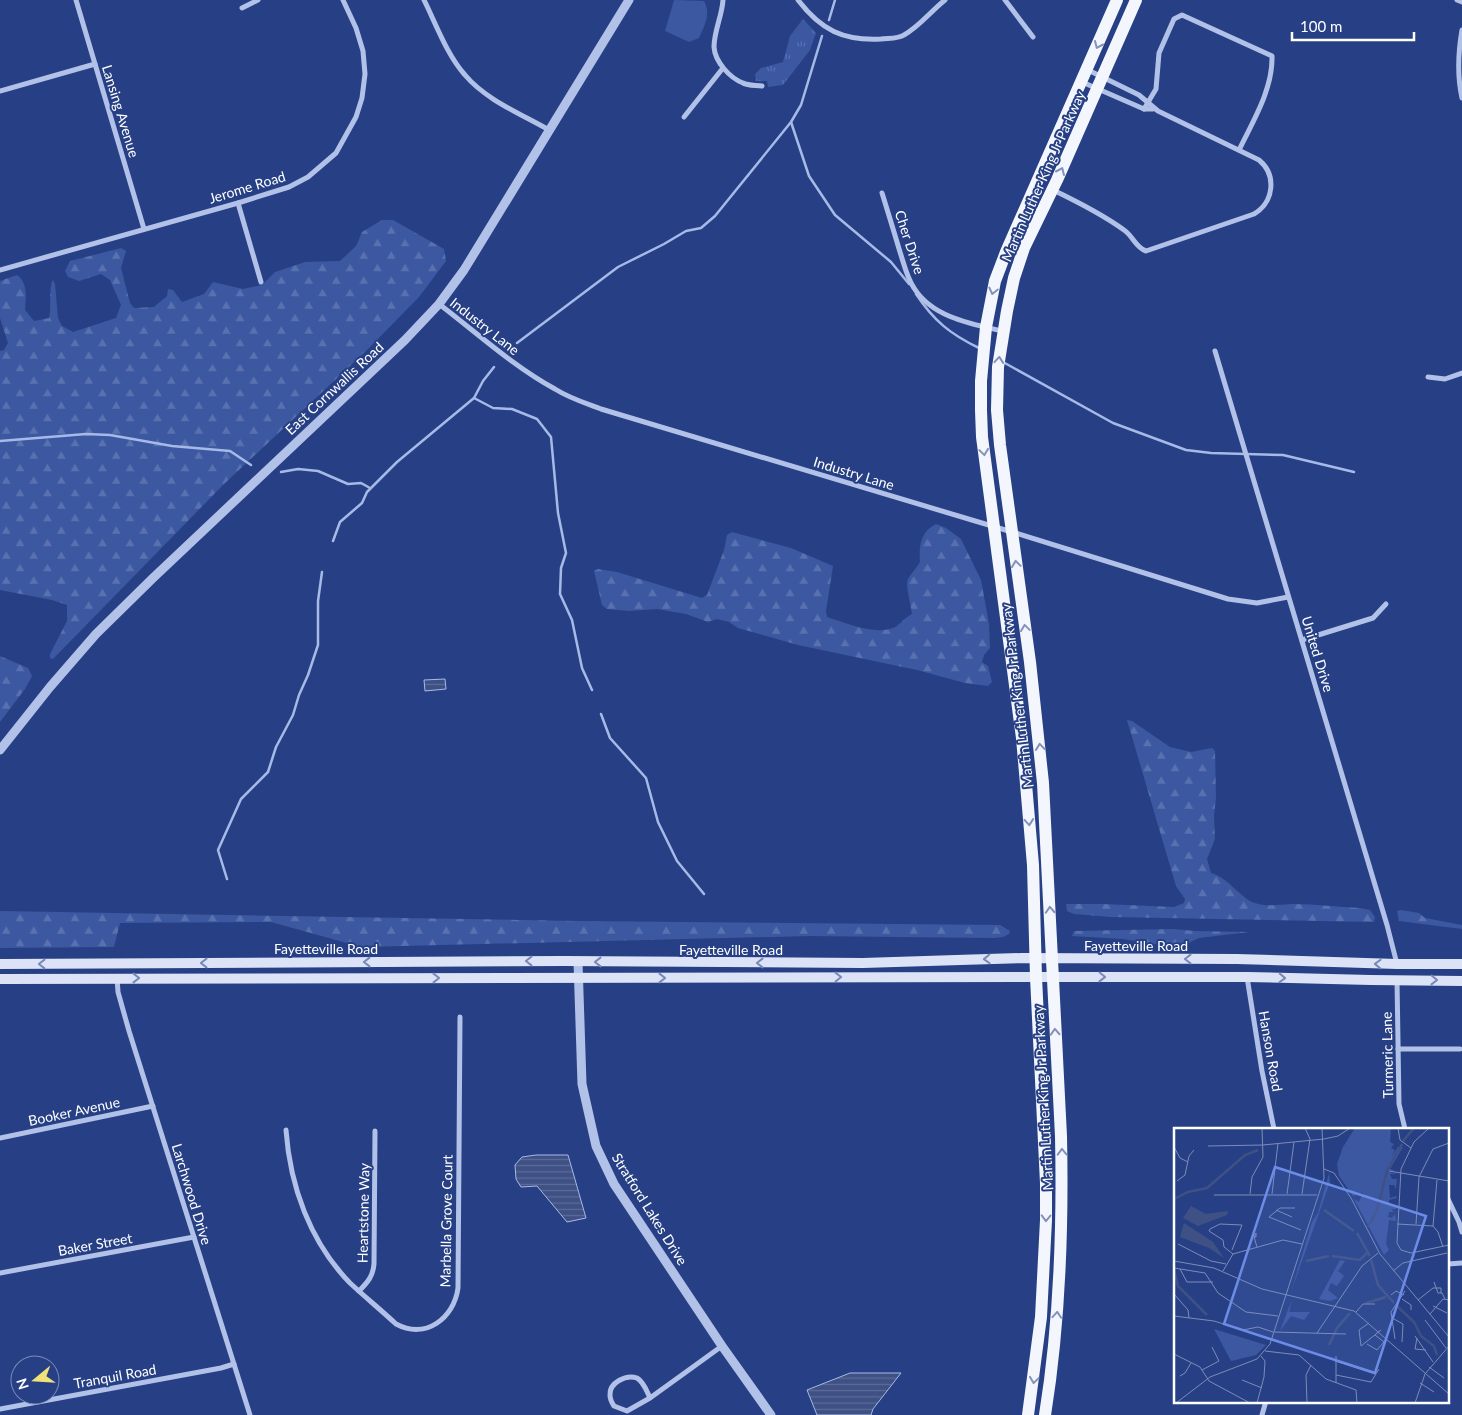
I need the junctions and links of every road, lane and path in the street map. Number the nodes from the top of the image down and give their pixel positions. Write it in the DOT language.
graph roads {
  1 [pos="76,0"];
  2 [pos="258,0"];
  3 [pos="343,0"];
  4 [pos="424,0"];
  5 [pos="629,0"];
  6 [pos="723,0"];
  7 [pos="798,0"];
  8 [pos="945,0"];
  9 [pos="1005,0"];
  10 [pos="1117,0"];
  11 [pos="1136,0"];
  12 [pos="1456,0"];
  13 [pos="1462,2"];
  14 [pos="242,8"];
  15 [pos="1462,30"];
  16 [pos="1033,37"];
  17 [pos="95,64"];
  18 [pos="723,68"];
  19 [pos="1087,69"];
  20 [pos="1103,77"];
  21 [pos="1081,82"];
  22 [pos="762,86"];
  23 [pos="1098,89"];
  24 [pos="0,91"];
  25 [pos="1462,98"];
  26 [pos="1148,101"];
  27 [pos="1144,108"];
  28 [pos="1153,109"];
  29 [pos="684,117"];
  30 [pos="549,130"];
  31 [pos="1239,150"];
  32 [pos="1052,190"];
  33 [pos="882,193"];
  34 [pos="238,203"];
  35 [pos="144,229"];
  36 [pos="0,270"];
  37 [pos="261,282"];
  38 [pos="439,304"];
  39 [pos="986,327"];
  40 [pos="1003,331"];
  41 [pos="1215,351"];
  42 [pos="1462,373"];
  43 [pos="1428,377"];
  44 [pos="994,528"];
  45 [pos="1012,532"];
  46 [pos="1288,598"];
  47 [pos="1386,604"];
  48 [pos="1302,640"];
  49 [pos="0,750"];
  50 [pos="1036,958"];
  51 [pos="1052,958"];
  52 [pos="578,962"];
  53 [pos="0,964"];
  54 [pos="1397,964"];
  55 [pos="1462,964"];
  56 [pos="1036,977"];
  57 [pos="1053,977"];
  58 [pos="1247,977"];
  59 [pos="117,978"];
  60 [pos="578,978"];
  61 [pos="0,979"];
  62 [pos="1397,980"];
  63 [pos="1462,981"];
  64 [pos="460,1018"];
  65 [pos="1398,1049"];
  66 [pos="1460,1049"];
  67 [pos="153,1106"];
  68 [pos="1274,1128"];
  69 [pos="1405,1128"];
  70 [pos="286,1130"];
  71 [pos="375,1131"];
  72 [pos="0,1138"];
  73 [pos="1450,1203"];
  74 [pos="1462,1232"];
  75 [pos="194,1237"];
  76 [pos="0,1273"];
  77 [pos="359,1291"];
  78 [pos="722,1346"];
  79 [pos="234,1364"];
  80 [pos="650,1398"];
  81 [pos="1266,1402"];
  82 [pos="0,1409"];
  83 [pos="250,1415"];
  84 [pos="771,1415"];
  85 [pos="1028,1415"];
  86 [pos="1045,1415"];
  87 [pos="1262,1415"];
  1 -- 17 [label="street, Lansing Avenue"];
  2 -- 14 [label="street"];
  3 -- 34 [label="street, Jerome Road"];
  4 -- 30 [label="street"];
  5 -- 30 [label="street, East Cornwallis Road"];
  6 -- 18 [label="street"];
  7 -- 8 [label="street"];
  9 -- 16 [label="street"];
  10 -- 19 [label="main road, Martin Luther King Jr Parkway, one-way"];
  11 -- 20 [label="main road, Martin Luther King Jr Parkway"];
  12 -- 13 [label="street"];
  15 -- 25 [label="street"];
  17 -- 24 [label="street"];
  17 -- 35 [label="street, Lansing Avenue"];
  18 -- 22 [label="street"];
  18 -- 29 [label="street"];
  19 -- 20 [label="street"];
  19 -- 21 [label="main road, Martin Luther King Jr Parkway"];
  20 -- 23 [label="main road, Martin Luther King Jr Parkway"];
  20 -- 26 [label="street"];
  21 -- 23 [label="street"];
  21 -- 39 [label="main road, Martin Luther King Jr Parkway, one-way"];
  23 -- 27 [label="street"];
  32 -- 23 [label="main road, Martin Luther King Jr Parkway, one-way"];
  26 -- 27 [label="street"];
  26 -- 28 [label="street"];
  26 -- 31 [label="street"];
  27 -- 28 [label="street"];
  28 -- 31 [label="street"];
  30 -- 38 [label="street, East Cornwallis Road"];
  31 -- 32 [label="street"];
  32 -- 40 [label="main road, Martin Luther King Jr Parkway"];
  33 -- 39 [label="street, Cher Drive"];
  34 -- 35 [label="street, Jerome Road"];
  34 -- 37 [label="street"];
  35 -- 36 [label="street, Jerome Road"];
  38 -- 44 [label="street, Industry Lane"];
  38 -- 49 [label="street, East Cornwallis Road"];
  39 -- 40 [label="street, Cher Drive"];
  39 -- 44 [label="main road, Martin Luther King Jr Parkway, one-way"];
  45 -- 40 [label="main road, Martin Luther King Jr Parkway, one-way"];
  41 -- 46 [label="street, United Drive"];
  42 -- 43 [label="street"];
  44 -- 45 [label="street, Industry Lane"];
  44 -- 50 [label="main road, Martin Luther King Jr Parkway, one-way"];
  45 -- 46 [label="street, Industry Lane"];
  51 -- 45 [label="main road, Martin Luther King Jr Parkway, one-way"];
  46 -- 48 [label="street, United Drive"];
  47 -- 48 [label="street"];
  48 -- 54 [label="street, United Drive"];
  50 -- 51 [label="main road, Fayetteville Road"];
  50 -- 52 [label="main road, Fayetteville Road, one-way"];
  50 -- 56 [label="main road, Martin Luther King Jr Parkway"];
  54 -- 51 [label="main road, Fayetteville Road, one-way"];
  51 -- 57 [label="main road, Martin Luther King Jr Parkway"];
  52 -- 53 [label="main road, Fayetteville Road, one-way"];
  52 -- 60 [label="street, Stratford Lakes Drive"];
  54 -- 55 [label="main road, Fayetteville Road"];
  56 -- 57 [label="main road, Fayetteville Road"];
  60 -- 56 [label="main road, Fayetteville Road, one-way"];
  56 -- 85 [label="main road, Martin Luther King Jr Parkway, one-way"];
  57 -- 58 [label="main road, Fayetteville Road, one-way"];
  86 -- 57 [label="main road, Martin Luther King Jr Parkway, one-way"];
  58 -- 62 [label="main road, Fayetteville Road, one-way"];
  58 -- 68 [label="street, Hanson Road"];
  59 -- 60 [label="main road, Fayetteville Road, one-way"];
  59 -- 61 [label="main road, Fayetteville Road"];
  59 -- 67 [label="street, Larchwood Drive"];
  60 -- 78 [label="street, Stratford Lakes Drive"];
  62 -- 63 [label="main road, Fayetteville Road, one-way"];
  62 -- 65 [label="street, Turmeric Lane"];
  64 -- 77 [label="street, Marbella Grove Court"];
  65 -- 66 [label="street"];
  65 -- 69 [label="street, Turmeric Lane"];
  67 -- 72 [label="street, Booker Avenue"];
  67 -- 75 [label="street, Larchwood Drive"];
  70 -- 77 [label="street, Marbella Grove Court"];
  71 -- 77 [label="street, Heartstone Way"];
  73 -- 74 [label="street"];
  75 -- 76 [label="street, Baker Street"];
  75 -- 79 [label="street, Larchwood Drive"];
  78 -- 80 [label="street"];
  78 -- 84 [label="street, Stratford Lakes Drive"];
  79 -- 82 [label="street, Tranquil Road"];
  79 -- 83 [label="street, Larchwood Drive"];
  80 -- 80 [label="street"];
  81 -- 87 [label="street"];
}
